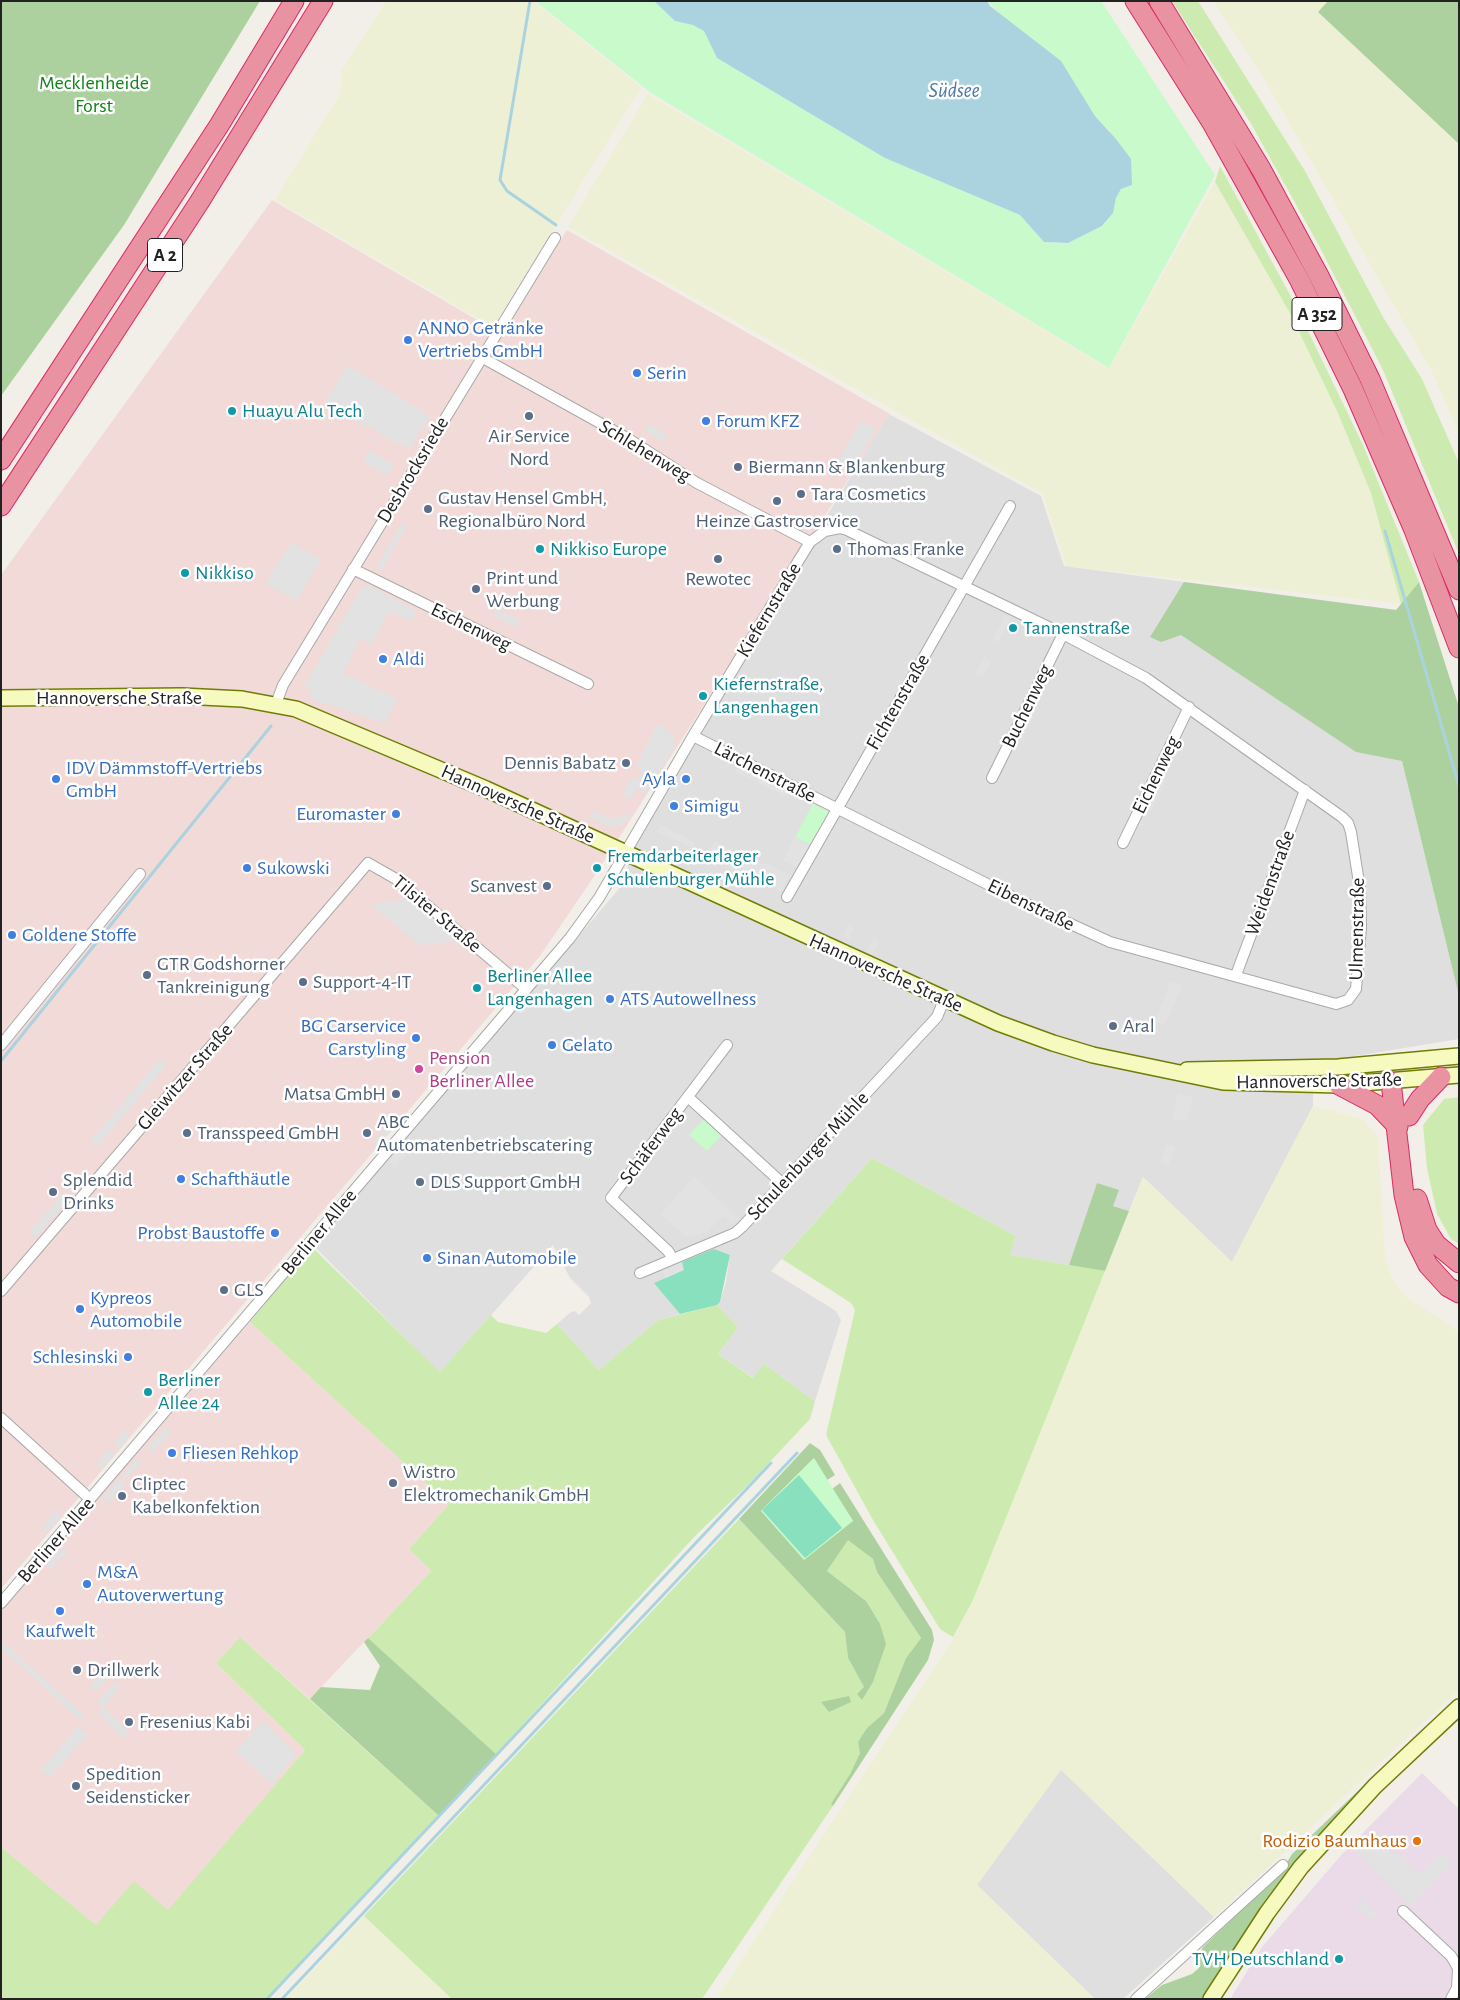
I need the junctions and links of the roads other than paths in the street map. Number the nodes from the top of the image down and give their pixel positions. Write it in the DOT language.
graph roads {
  1 [pos="294,1"];
  2 [pos="323,1"];
  3 [pos="1135,1"];
  4 [pos="1159,1"];
  5 [pos="555,238"];
  6 [pos="481,357"];
  7 [pos="1,460"];
  8 [pos="1,506"];
  9 [pos="1010,506"];
  10 [pos="810,542"];
  11 [pos="353,569"];
  12 [pos="966,586"];
  13 [pos="1459,590"];
  14 [pos="1062,634"];
  15 [pos="1459,648"];
  16 [pos="588,684"];
  17 [pos="1,698"];
  18 [pos="276,704"];
  19 [pos="1189,707"];
  20 [pos="693,736"];
  21 [pos="992,778"];
  22 [pos="1305,790"];
  23 [pos="837,808"];
  24 [pos="1123,843"];
  25 [pos="625,852"];
  26 [pos="368,863"];
  27 [pos="140,874"];
  28 [pos="787,897"];
  29 [pos="1236,975"];
  30 [pos="526,989"];
  31 [pos="944,1000"];
  32 [pos="1,1045"];
  33 [pos="727,1045"];
  34 [pos="1459,1056"];
  35 [pos="1396,1062"];
  36 [pos="1181,1072"];
  37 [pos="1450,1076"];
  38 [pos="1398,1081"];
  39 [pos="1339,1084"];
  40 [pos="688,1097"];
  41 [pos="1404,1122"];
  42 [pos="783,1184"];
  43 [pos="673,1259"];
  44 [pos="1459,1263"];
  45 [pos="640,1273"];
  46 [pos="1,1291"];
  47 [pos="1459,1293"];
  48 [pos="1,1418"];
  49 [pos="90,1499"];
  50 [pos="1,1603"];
  51 [pos="1459,1707"];
  52 [pos="1283,1865"];
  53 [pos="1403,1911"];
  54 [pos="1136,1999"];
  55 [pos="1211,1999"];
  56 [pos="1451,1999"];
  1 -- 7 [label="highway, A 2"];
  2 -- 8 [label="highway, A 2"];
  3 -- 15 [label="highway, A 352"];
  4 -- 13 [label="highway, A 352"];
  5 -- 6 [label="street, Desbrocksriede"];
  6 -- 10 [label="street, Schlehenweg"];
  6 -- 11 [label="street, Desbrocksriede"];
  9 -- 12 [label="street, Fichtenstraße"];
  10 -- 12 [label="street, Kiefernstraße"];
  10 -- 20 [label="street, Kiefernstraße"];
  11 -- 16 [label="street, Eschenweg"];
  11 -- 18 [label="street, Desbrocksriede"];
  12 -- 14 [label="street"];
  12 -- 23 [label="street, Fichtenstraße"];
  14 -- 19 [label="street"];
  14 -- 21 [label="street, Buchenweg"];
  17 -- 18 [label="main road, Hannoversche Straße"];
  18 -- 25 [label="main road, Hannoversche Straße"];
  19 -- 22 [label="street"];
  19 -- 24 [label="street, Eichenweg"];
  20 -- 23 [label="street, Lärchenstraße"];
  20 -- 25 [label="street, Kiefernstraße"];
  22 -- 29 [label="street, Weidenstraße"];
  22 -- 29 [label="street, Ulmenstraße"];
  23 -- 28 [label="street, Fichtenstraße"];
  23 -- 29 [label="street, Eibenstraße"];
  25 -- 30 [label="street, Berliner Allee"];
  25 -- 31 [label="main road, Hannoversche Straße"];
  26 -- 30 [label="street, Tilsiter Straße"];
  26 -- 46 [label="street, Gleiwitzer Straße"];
  27 -- 32 [label="street"];
  30 -- 49 [label="street, Berliner Allee"];
  31 -- 36 [label="main road, Hannoversche Straße"];
  31 -- 42 [label="street, Schulenburger Mühle"];
  33 -- 40 [label="street, Schäferweg"];
  34 -- 35 [label="main road, Hannoversche Straße"];
  35 -- 36 [label="main road, Hannoversche Straße"];
  35 -- 38 [label="main road"];
  36 -- 39 [label="main road, Hannoversche Straße"];
  37 -- 38 [label="main road, Hannoversche Straße"];
  37 -- 41 [label="highway"];
  38 -- 39 [label="main road, Hannoversche Straße"];
  38 -- 41 [label="highway"];
  39 -- 41 [label="highway"];
  40 -- 42 [label="street, Schäferweg"];
  40 -- 43 [label="street, Schäferweg"];
  41 -- 44 [label="highway"];
  41 -- 47 [label="highway"];
  42 -- 43 [label="street, Schulenburger Mühle"];
  43 -- 45 [label="street, Schulenburger Mühle"];
  48 -- 49 [label="street"];
  49 -- 50 [label="street, Berliner Allee"];
  51 -- 55 [label="main road"];
  52 -- 54 [label="street"];
  53 -- 56 [label="street"];
}
